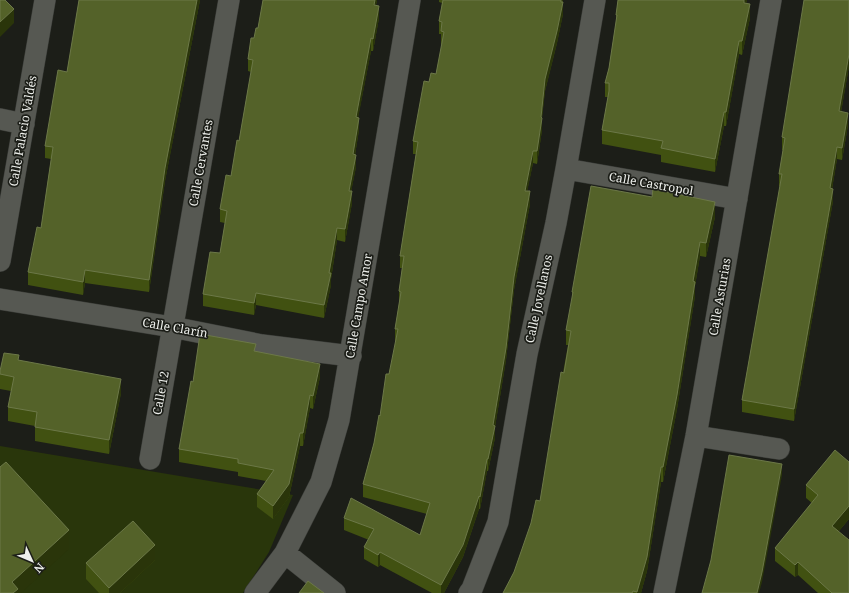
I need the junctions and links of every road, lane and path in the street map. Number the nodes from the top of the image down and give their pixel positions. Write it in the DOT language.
graph roads {
  1 [pos="45,0"];
  2 [pos="229,0"];
  3 [pos="410,0"];
  4 [pos="595,0"];
  5 [pos="771,0"];
  6 [pos="0,118"];
  7 [pos="24,124"];
  8 [pos="566,169"];
  9 [pos="737,199"];
  10 [pos="0,261"];
  11 [pos="0,299"];
  12 [pos="172,326"];
  13 [pos="351,356"];
  14 [pos="696,436"];
  15 [pos="779,449"];
  16 [pos="150,459"];
  17 [pos="285,553"];
  18 [pos="255,593"];
  19 [pos="335,593"];
  20 [pos="469,593"];
  21 [pos="664,593"];
  1 -- 7 [label="street, Calle Palacio Valdés"];
  2 -- 12 [label="street, Calle Cervantes"];
  3 -- 13 [label="street, Calle Campo Amor"];
  4 -- 8 [label="street, Calle Jovellanos"];
  5 -- 9 [label="street, Calle Asturias"];
  6 -- 7 [label="street"];
  7 -- 10 [label="street, Calle Palacio Valdés"];
  8 -- 9 [label="street, Calle Castropol"];
  8 -- 20 [label="street, Calle Jovellanos"];
  9 -- 14 [label="street, Calle Asturias"];
  11 -- 12 [label="street, Calle Clarín"];
  12 -- 13 [label="street, Calle Clarín"];
  12 -- 16 [label="street, Calle 12"];
  13 -- 17 [label="street, Calle Campo Amor"];
  14 -- 15 [label="street"];
  14 -- 21 [label="street, Calle Asturias"];
  17 -- 18 [label="street, Calle Campo Amor"];
  17 -- 19 [label="street"];
}
